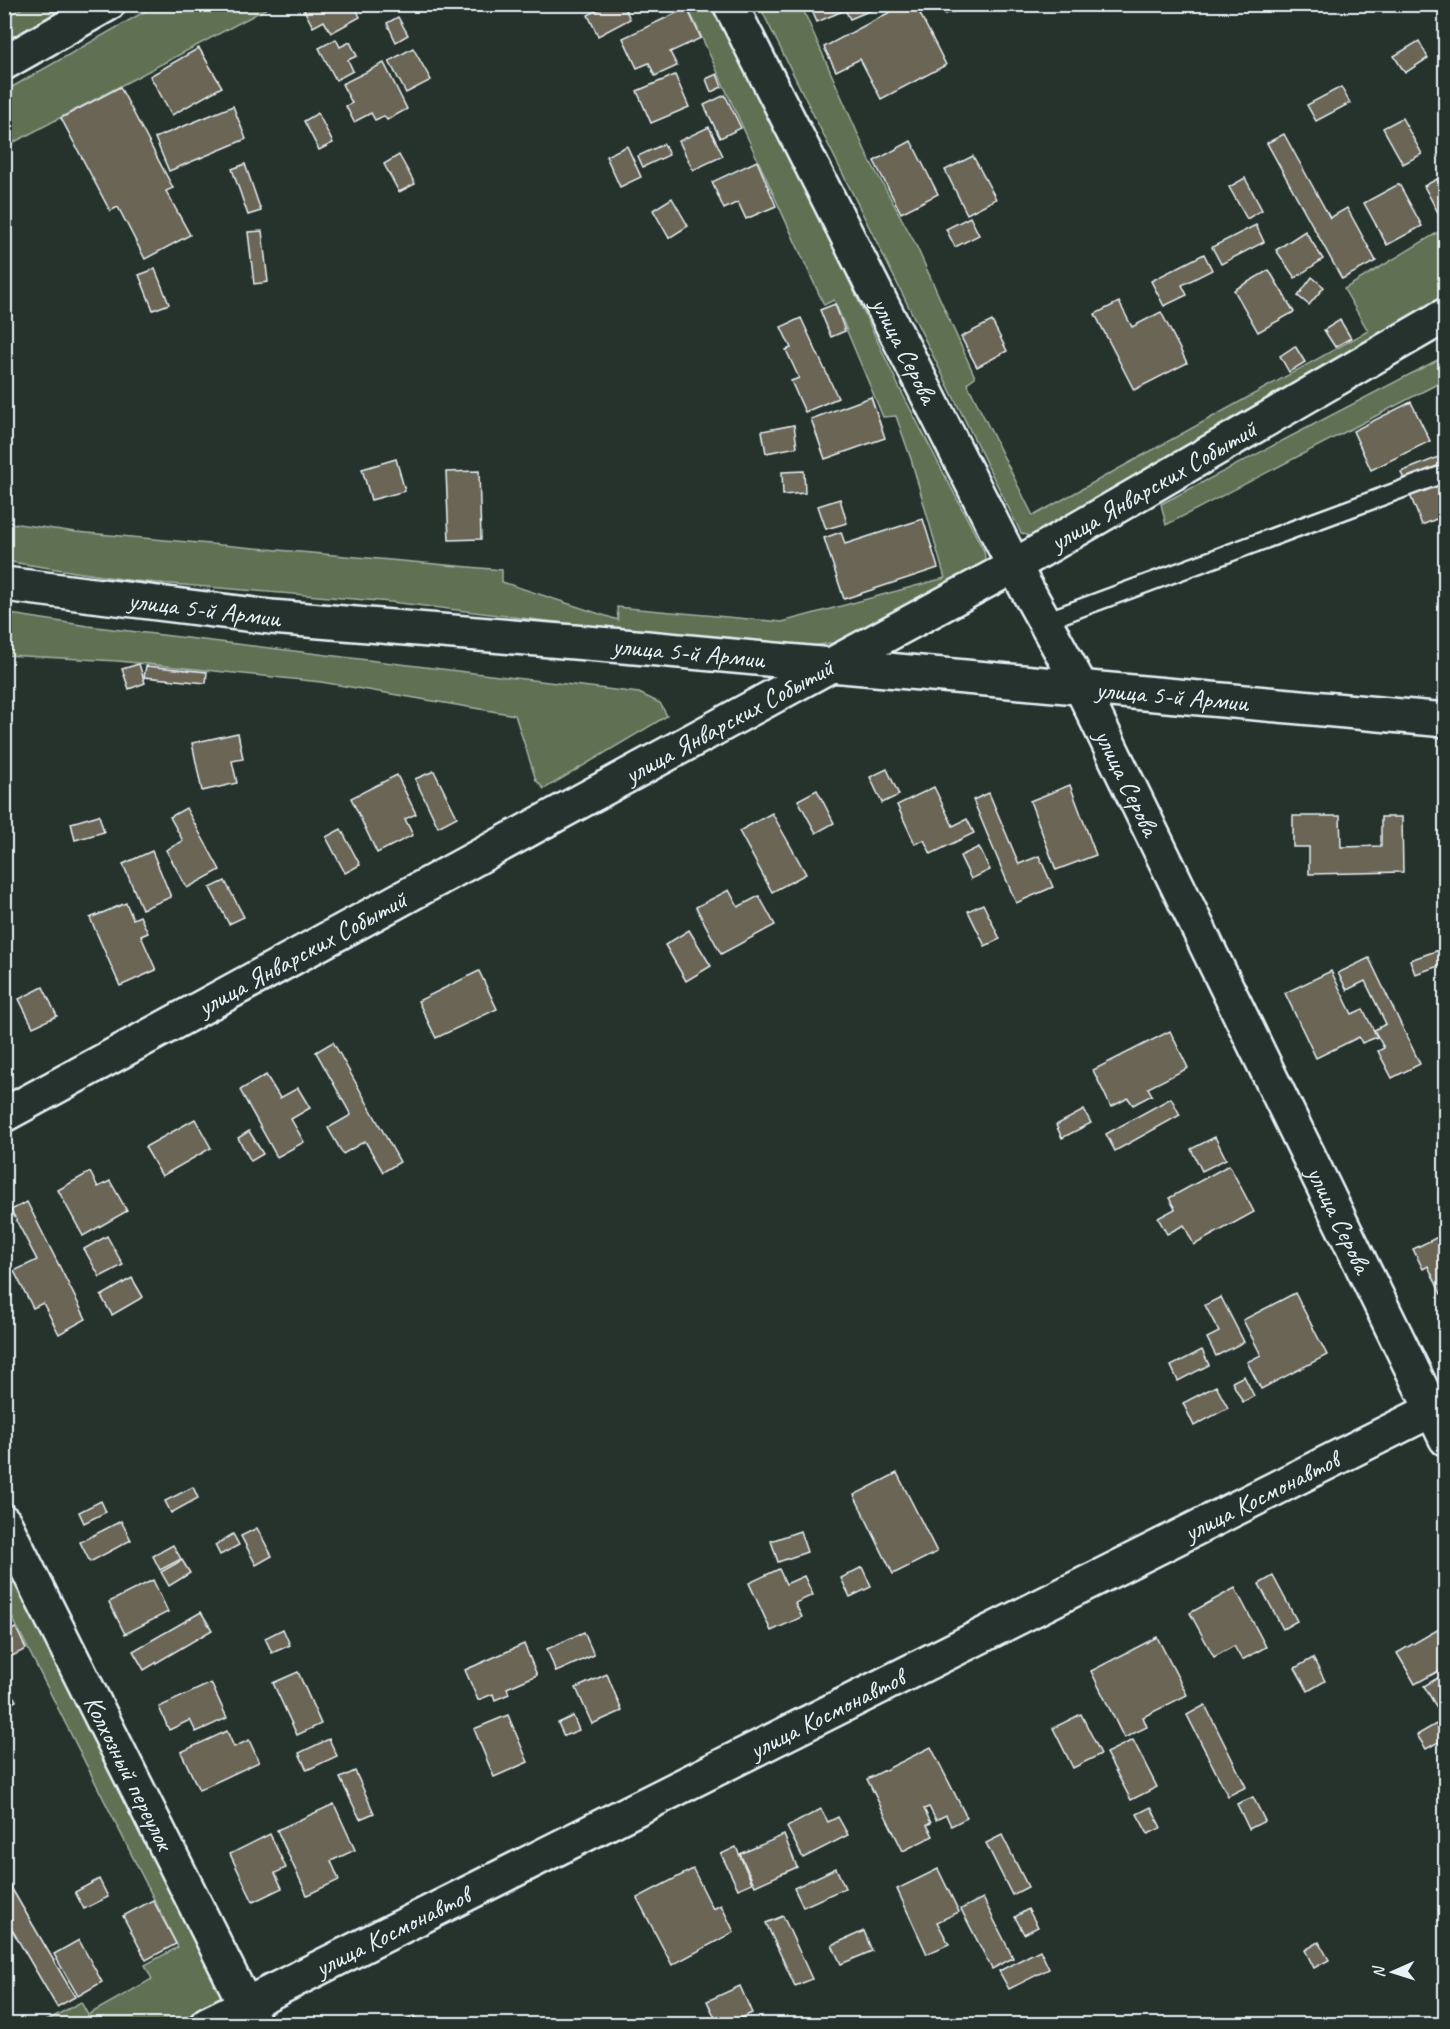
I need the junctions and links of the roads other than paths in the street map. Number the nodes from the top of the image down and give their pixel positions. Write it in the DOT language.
graph roads {
  1 [pos="108,4"];
  2 [pos="730,4"];
  3 [pos="4,63"];
  4 [pos="1446,315"];
  5 [pos="1446,473"];
  6 [pos="1014,566"];
  7 [pos="4,584"];
  8 [pos="1045,621"];
  9 [pos="831,665"];
  10 [pos="1082,689"];
  11 [pos="1446,720"];
  12 [pos="4,1115"];
  13 [pos="1438,1407"];
  14 [pos="1446,1439"];
  15 [pos="4,1522"];
  16 [pos="250,2015"];
  17 [pos="207,2025"];
  1 -- 3 [label="street"];
  2 -- 6 [label="street, улица Серова"];
  4 -- 6 [label="street, улица Январских Событий"];
  5 -- 8 [label="lane"];
  6 -- 8 [label="street, улица Серова"];
  6 -- 9 [label="street, улица Январских Событий"];
  7 -- 9 [label="street, улица 5-й Армии"];
  8 -- 10 [label="street, улица Серова"];
  9 -- 10 [label="street, улица 5-й Армии"];
  9 -- 12 [label="street, улица Январских Событий"];
  10 -- 11 [label="street, улица 5-й Армии"];
  10 -- 13 [label="street, улица Серова"];
  13 -- 14 [label="street, улица Серова"];
  13 -- 16 [label="street, улица Космонавтов"];
  15 -- 16 [label="street, Колхозный переулок"];
  16 -- 17 [label="street, улица Космонавтов"];
}
